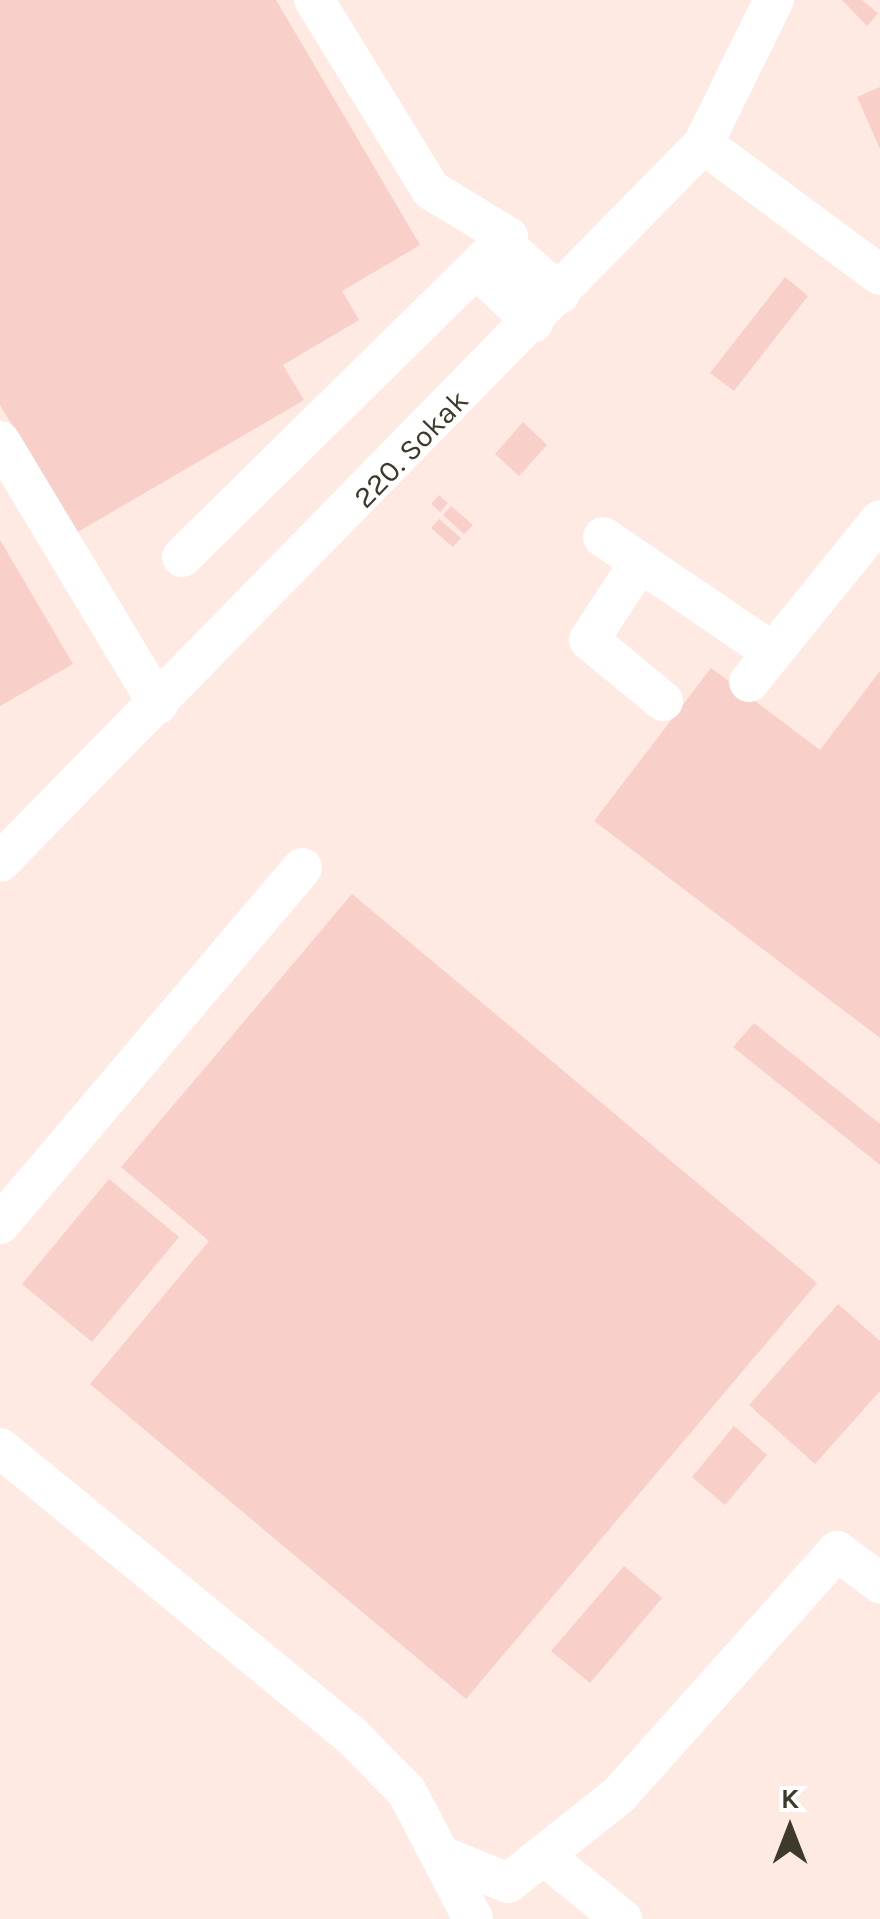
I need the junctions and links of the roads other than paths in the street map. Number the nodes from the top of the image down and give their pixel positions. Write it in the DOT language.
graph roads {
  1 [pos="314,0"];
  2 [pos="774,0"];
  3 [pos="702,144"];
  4 [pos="489,256"];
  5 [pos="880,276"];
  6 [pos="560,294"];
  7 [pos="533,322"];
  8 [pos="0,442"];
  9 [pos="880,520"];
  10 [pos="603,538"];
  11 [pos="182,557"];
  12 [pos="640,562"];
  13 [pos="663,701"];
  14 [pos="158,704"];
  15 [pos="0,862"];
  16 [pos="302,868"];
  17 [pos="0,1224"];
  18 [pos="0,1448"];
  19 [pos="880,1583"];
  20 [pos="543,1854"];
  21 [pos="442,1856"];
  22 [pos="473,1919"];
  23 [pos="622,1919"];
  1 -- 4 [label="street"];
  2 -- 3 [label="street, 220. Sokak"];
  3 -- 5 [label="street"];
  3 -- 6 [label="street, 220. Sokak"];
  4 -- 6 [label="street"];
  4 -- 7 [label="street"];
  4 -- 11 [label="street"];
  6 -- 7 [label="street, 220. Sokak"];
  7 -- 14 [label="street, 220. Sokak"];
  8 -- 14 [label="street"];
  9 -- 12 [label="street"];
  10 -- 12 [label="street"];
  12 -- 13 [label="street"];
  14 -- 15 [label="street, 220. Sokak"];
  16 -- 17 [label="street"];
  18 -- 21 [label="street"];
  19 -- 20 [label="street"];
  20 -- 21 [label="street"];
  20 -- 23 [label="street"];
  21 -- 22 [label="street"];
}
